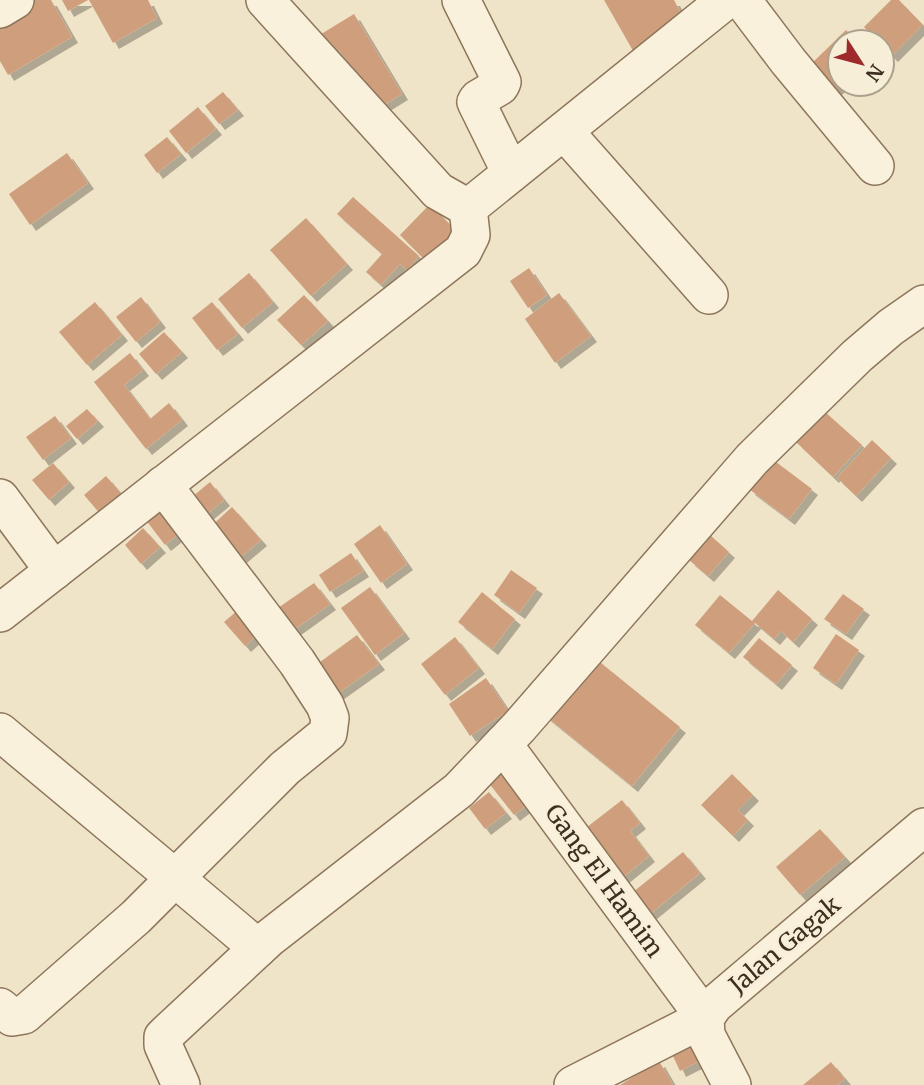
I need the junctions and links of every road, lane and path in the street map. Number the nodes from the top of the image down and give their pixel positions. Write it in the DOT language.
graph roads {
  1 [pos="15,0"];
  2 [pos="265,0"];
  3 [pos="461,0"];
  4 [pos="726,0"];
  5 [pos="742,0"];
  6 [pos="0,9"];
  7 [pos="564,131"];
  8 [pos="875,166"];
  9 [pos="511,173"];
  10 [pos="468,208"];
  11 [pos="709,295"];
  12 [pos="924,304"];
  13 [pos="163,485"];
  14 [pos="0,498"];
  15 [pos="54,571"];
  16 [pos="0,612"];
  17 [pos="0,732"];
  18 [pos="503,744"];
  19 [pos="924,827"];
  20 [pos="175,878"];
  21 [pos="258,948"];
  22 [pos="0,1007"];
  23 [pos="705,1018"];
  24 [pos="181,1085"];
  25 [pos="573,1085"];
  26 [pos="732,1085"];
  1 -- 6 [label="street"];
  2 -- 10 [label="street"];
  3 -- 9 [label="street"];
  4 -- 7 [label="street"];
  5 -- 8 [label="street"];
  7 -- 9 [label="street"];
  7 -- 11 [label="street"];
  9 -- 10 [label="street"];
  10 -- 13 [label="street"];
  12 -- 18 [label="street"];
  13 -- 15 [label="street"];
  13 -- 20 [label="street"];
  14 -- 15 [label="street"];
  15 -- 16 [label="street"];
  17 -- 20 [label="street"];
  18 -- 21 [label="street"];
  18 -- 23 [label="street, Gang El Hamim"];
  19 -- 23 [label="street, Jalan Gagak"];
  20 -- 21 [label="street"];
  20 -- 22 [label="street"];
  21 -- 24 [label="street"];
  23 -- 25 [label="street"];
  23 -- 26 [label="street"];
}
